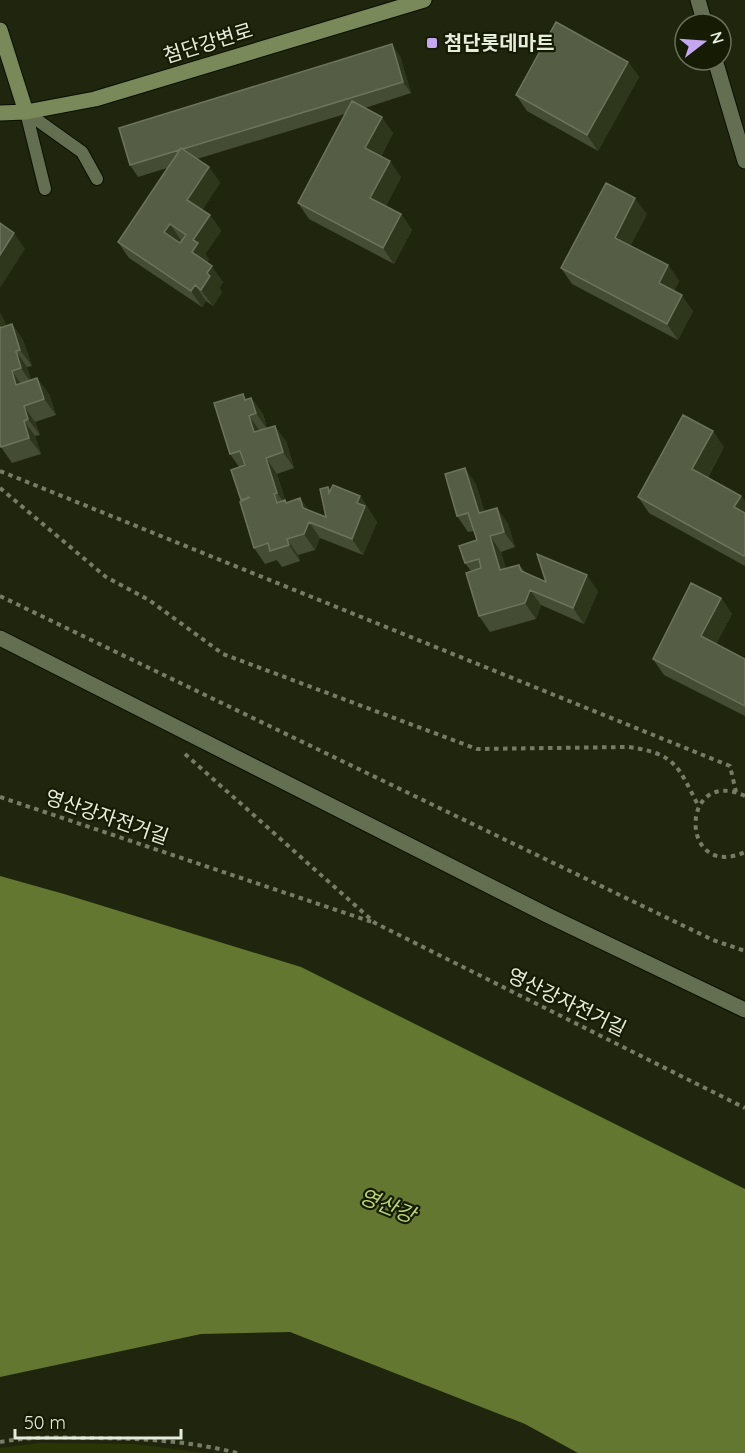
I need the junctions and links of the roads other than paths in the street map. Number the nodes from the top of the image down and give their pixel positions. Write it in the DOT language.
graph roads {
  1 [pos="424,0"];
  2 [pos="0,30"];
  3 [pos="719,72"];
  4 [pos="26,112"];
  5 [pos="0,113"];
  6 [pos="745,160"];
  7 [pos="97,179"];
  8 [pos="45,189"];
  9 [pos="0,638"];
  10 [pos="745,1010"];
  1 -- 4 [label="street, 첨단강변로"];
  2 -- 4 [label="street"];
  3 -- 6 [label="street"];
  4 -- 5 [label="street, 첨단강변로"];
  4 -- 7 [label="lane"];
  4 -- 8 [label="lane"];
  9 -- 10 [label="street"];
}
